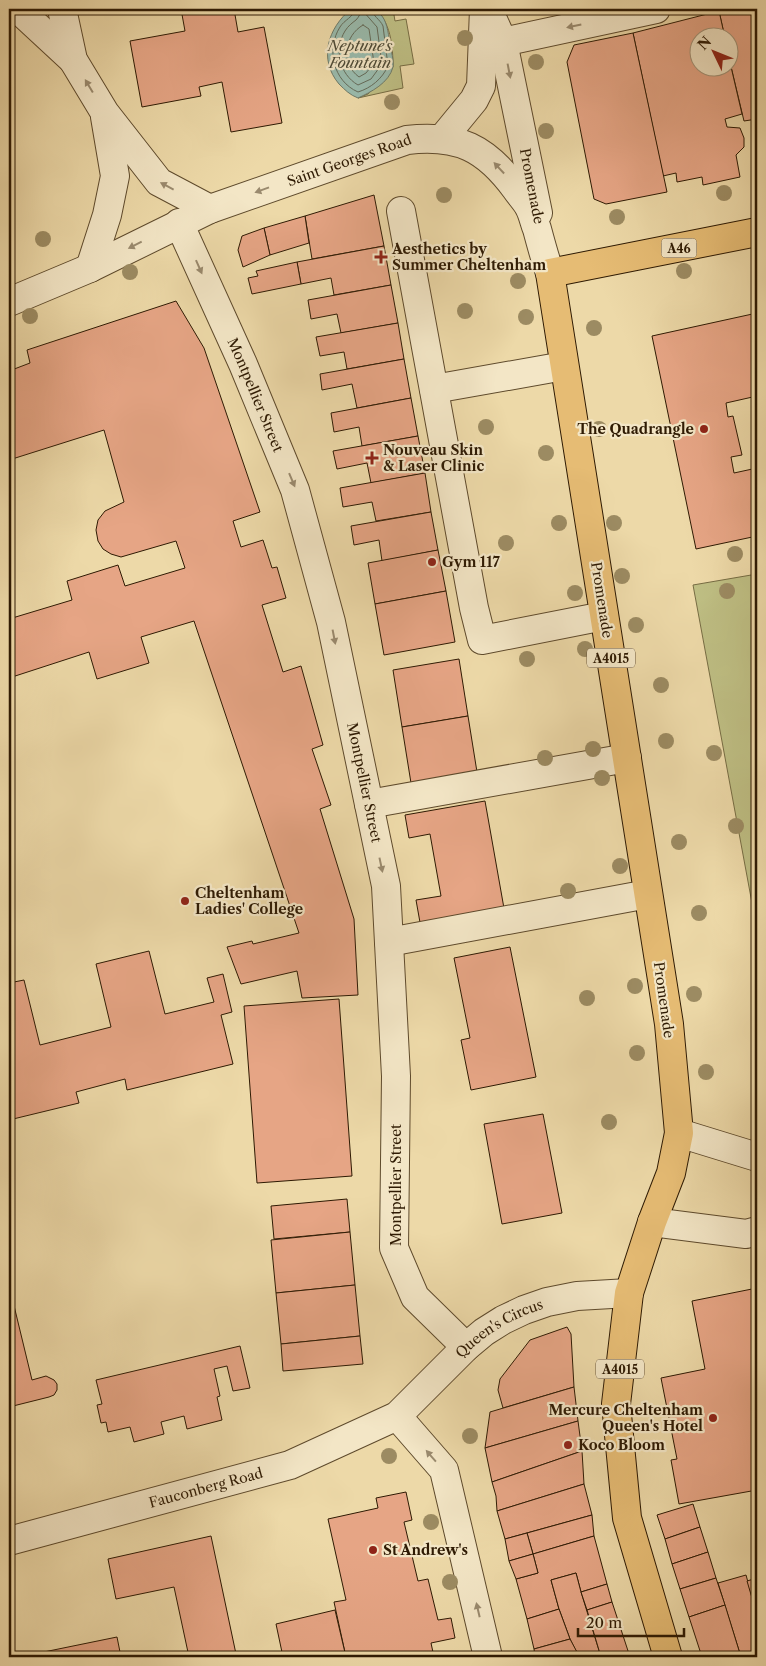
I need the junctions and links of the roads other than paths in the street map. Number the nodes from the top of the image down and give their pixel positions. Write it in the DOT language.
graph roads {
  1 [pos="18,9"];
  2 [pos="62,9"];
  3 [pos="484,9"];
  4 [pos="488,9"];
  5 [pos="656,9"];
  6 [pos="503,42"];
  7 [pos="73,60"];
  8 [pos="105,113"];
  9 [pos="442,139"];
  10 [pos="210,209"];
  11 [pos="401,211"];
  12 [pos="179,222"];
  13 [pos="757,232"];
  14 [pos="90,268"];
  15 [pos="550,273"];
  16 [pos="9,302"];
  17 [pos="564,366"];
  18 [pos="434,388"];
  19 [pos="604,616"];
  20 [pos="627,758"];
  21 [pos="369,804"];
  22 [pos="648,894"];
  23 [pos="389,942"];
  24 [pos="679,1132"];
  25 [pos="757,1157"];
  26 [pos="652,1222"];
  27 [pos="757,1231"];
  28 [pos="628,1292"];
  29 [pos="466,1347"];
  30 [pos="397,1416"];
  31 [pos="9,1541"];
  32 [pos="488,1657"];
  33 [pos="668,1657"];
  1 -- 7 [label="street"];
  2 -- 7 [label="street"];
  3 -- 9 [label="street"];
  4 -- 6 [label="street, Promenade"];
  5 -- 6 [label="street, one-way"];
  6 -- 15 [label="street, Promenade, one-way"];
  8 -- 7 [label="street, one-way"];
  10 -- 8 [label="street, one-way"];
  8 -- 14 [label="street"];
  9 -- 10 [label="street, Saint Georges Road / A4015, one-way"];
  15 -- 9 [label="street, Saint Georges Road / A4015, one-way"];
  10 -- 12 [label="street, Saint Georges Road"];
  11 -- 18 [label="street"];
  12 -- 14 [label="street, Saint Georges Road, one-way"];
  12 -- 21 [label="street, Montpellier Street, one-way"];
  13 -- 15 [label="main road, A46"];
  14 -- 16 [label="street, Saint Georges Road"];
  15 -- 17 [label="main road, Promenade / A4015"];
  17 -- 18 [label="street"];
  17 -- 19 [label="main road, Promenade / A4015"];
  18 -- 19 [label="street"];
  19 -- 20 [label="main road, Promenade / A4015"];
  20 -- 21 [label="street"];
  20 -- 22 [label="main road, Promenade / A4015"];
  21 -- 23 [label="street, Montpellier Street, one-way"];
  22 -- 23 [label="street"];
  22 -- 24 [label="main road, Promenade / A4015"];
  23 -- 29 [label="street, Montpellier Street"];
  24 -- 25 [label="street"];
  24 -- 26 [label="main road, Promenade / A4015"];
  26 -- 27 [label="street"];
  26 -- 28 [label="main road, A4015"];
  28 -- 29 [label="street, Queen's Circus"];
  28 -- 33 [label="main road, A4015"];
  29 -- 30 [label="street, Queen's Circus"];
  30 -- 31 [label="street, Fauconberg Road"];
  32 -- 30 [label="street, one-way"];
}
